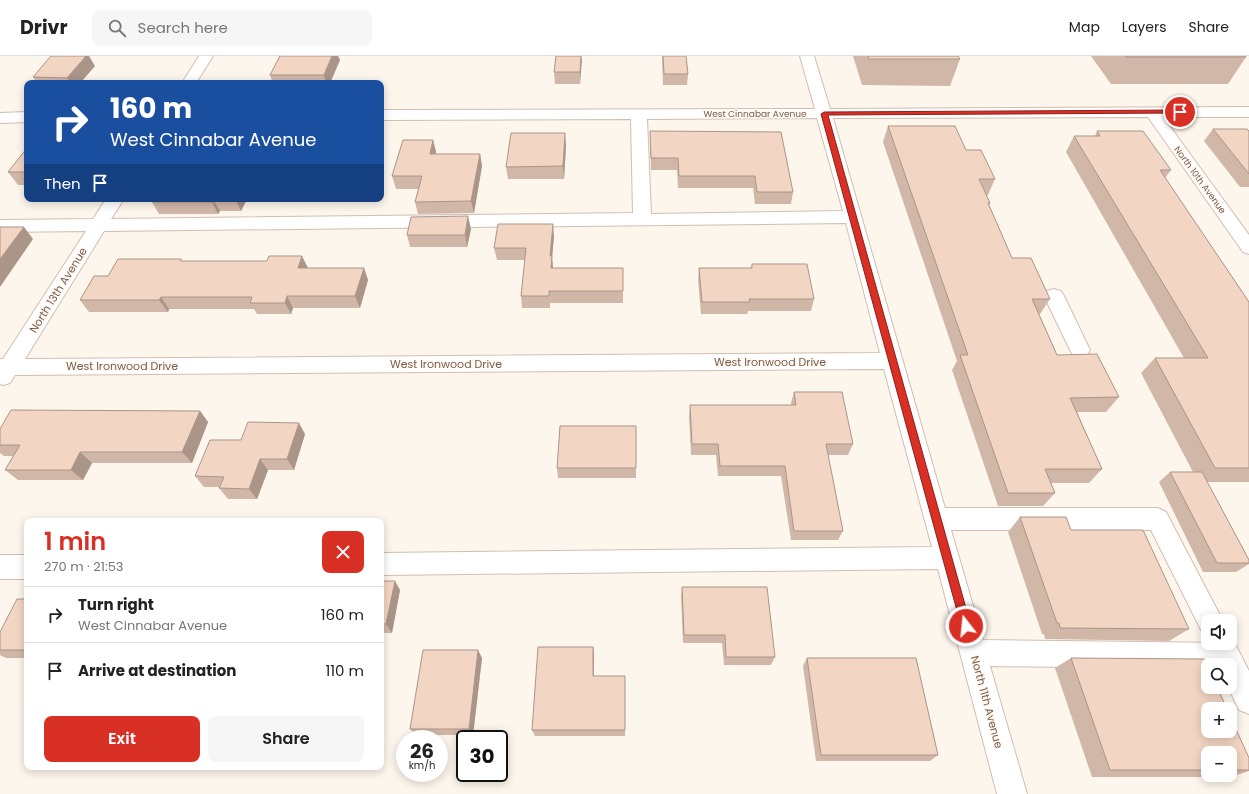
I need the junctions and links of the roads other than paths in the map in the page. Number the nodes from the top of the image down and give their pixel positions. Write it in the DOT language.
graph roads {
  1 [pos="206,56"];
  2 [pos="807,56"];
  3 [pos="190,80"];
  4 [pos="1152,112"];
  5 [pos="1249,112"];
  6 [pos="639,114"];
  7 [pos="824,114"];
  8 [pos="384,115"];
  9 [pos="24,117"];
  10 [pos="0,118"];
  11 [pos="113,202"];
  12 [pos="853,217"];
  13 [pos="642,219"];
  14 [pos="0,226"];
  15 [pos="98,226"];
  16 [pos="1249,248"];
  17 [pos="1054,296"];
  18 [pos="1080,350"];
  19 [pos="892,361"];
  20 [pos="3,371"];
  21 [pos="937,519"];
  22 [pos="947,558"];
  23 [pos="384,564"];
  24 [pos="0,567"];
  25 [pos="24,567"];
  26 [pos="1206,614"];
  27 [pos="1201,649"];
  28 [pos="1224,650"];
  29 [pos="974,653"];
  30 [pos="1249,700"];
  31 [pos="1012,794"];
  1 -- 3 [label="street"];
  2 -- 7 [label="street, North 11th Avenue"];
  4 -- 5 [label="street, West Cinnabar Avenue"];
  4 -- 7 [label="street, West Cinnabar Avenue"];
  4 -- 16 [label="street, North 10th Avenue"];
  6 -- 7 [label="street, West Cinnabar Avenue"];
  6 -- 8 [label="street, West Cinnabar Avenue"];
  6 -- 13 [label="street"];
  7 -- 12 [label="street, North 11th Avenue"];
  9 -- 10 [label="street"];
  11 -- 15 [label="street, North 13th Avenue"];
  12 -- 13 [label="street"];
  12 -- 19 [label="street, North 11th Avenue"];
  13 -- 15 [label="street"];
  14 -- 15 [label="street"];
  15 -- 20 [label="street, North 13th Avenue"];
  17 -- 18 [label="street"];
  19 -- 20 [label="street, West Ironwood Drive"];
  19 -- 21 [label="street, North 11th Avenue"];
  21 -- 22 [label="street, North 11th Avenue"];
  21 -- 26 [label="street"];
  22 -- 23 [label="street"];
  22 -- 29 [label="street, North 11th Avenue"];
  24 -- 25 [label="street"];
  27 -- 29 [label="street"];
  28 -- 30 [label="street"];
  29 -- 31 [label="street, North 11th Avenue"];
}
